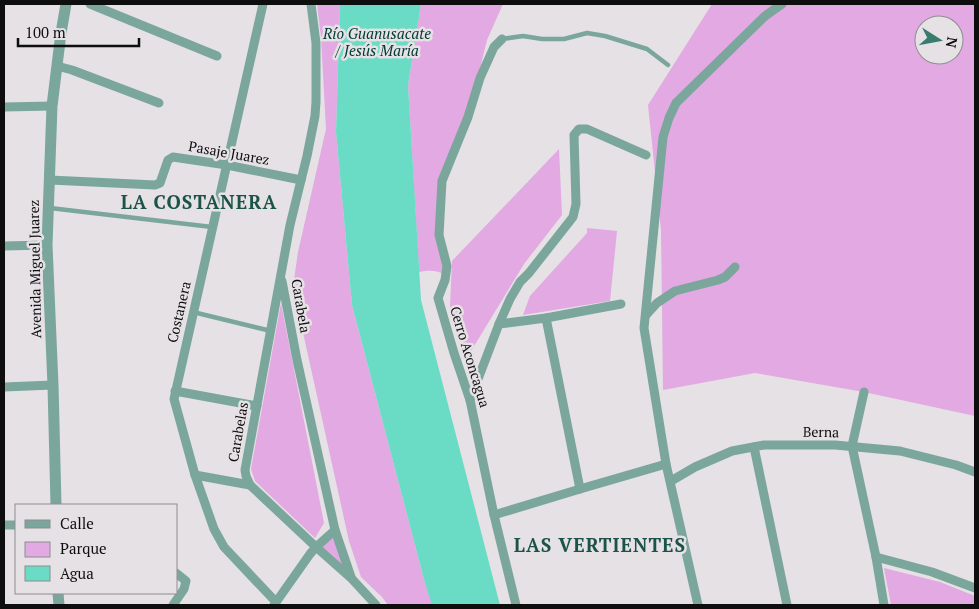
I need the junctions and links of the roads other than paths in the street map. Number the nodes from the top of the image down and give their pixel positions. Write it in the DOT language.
graph roads {
  1 [pos="66,4"];
  2 [pos="90,4"];
  3 [pos="263,4"];
  4 [pos="311,4"];
  5 [pos="782,4"];
  6 [pos="502,39"];
  7 [pos="217,56"];
  8 [pos="668,64"];
  9 [pos="57,66"];
  10 [pos="159,103"];
  11 [pos="52,106"];
  12 [pos="4,107"];
  13 [pos="646,155"];
  14 [pos="227,165"];
  15 [pos="50,180"];
  16 [pos="301,180"];
  17 [pos="48,208"];
  18 [pos="212,227"];
  19 [pos="47,245"];
  20 [pos="4,246"];
  21 [pos="735,267"];
  22 [pos="281,276"];
  23 [pos="621,304"];
  24 [pos="193,312"];
  25 [pos="646,316"];
  26 [pos="546,318"];
  27 [pos="499,324"];
  28 [pos="271,331"];
  29 [pos="53,385"];
  30 [pos="4,387"];
  31 [pos="175,391"];
  32 [pos="864,392"];
  33 [pos="470,400"];
  34 [pos="257,406"];
  35 [pos="852,446"];
  36 [pos="754,447"];
  37 [pos="666,464"];
  38 [pos="975,472"];
  39 [pos="195,475"];
  40 [pos="671,481"];
  41 [pos="250,485"];
  42 [pos="580,489"];
  43 [pos="56,504"];
  44 [pos="494,515"];
  45 [pos="335,530"];
  46 [pos="316,547"];
  47 [pos="876,557"];
  48 [pos="178,575"];
  49 [pos="352,579"];
  50 [pos="975,588"];
  51 [pos="275,604"];
  52 [pos="173,605"];
  53 [pos="376,605"];
  54 [pos="516,605"];
  55 [pos="698,605"];
  56 [pos="787,605"];
  57 [pos="884,605"];
  1 -- 9 [label="street, Avenida Miguel Juarez"];
  2 -- 7 [label="street"];
  3 -- 14 [label="street, Costanera"];
  4 -- 16 [label="street, Carabela"];
  5 -- 25 [label="street"];
  6 -- 8 [label="lane"];
  6 -- 33 [label="street, Cerro Aconcagua"];
  9 -- 10 [label="street"];
  9 -- 11 [label="street, Avenida Miguel Juarez"];
  11 -- 12 [label="street"];
  11 -- 15 [label="street, Avenida Miguel Juarez"];
  13 -- 27 [label="street"];
  14 -- 15 [label="street, Pasaje Juarez"];
  14 -- 16 [label="street, Pasaje Juarez"];
  14 -- 18 [label="street, Costanera"];
  15 -- 17 [label="street, Avenida Miguel Juarez"];
  16 -- 22 [label="street, Carabela"];
  17 -- 18 [label="lane"];
  17 -- 19 [label="street, Avenida Miguel Juarez"];
  18 -- 24 [label="street, Costanera"];
  19 -- 20 [label="street"];
  19 -- 29 [label="street, Avenida Miguel Juarez"];
  21 -- 25 [label="street"];
  22 -- 28 [label="street, Carabelas"];
  22 -- 45 [label="street, Carabela"];
  23 -- 26 [label="street"];
  24 -- 28 [label="lane"];
  24 -- 31 [label="street, Costanera"];
  25 -- 37 [label="street"];
  26 -- 27 [label="street"];
  26 -- 42 [label="street"];
  27 -- 33 [label="street"];
  28 -- 34 [label="street, Carabelas"];
  29 -- 30 [label="street"];
  29 -- 43 [label="street, Avenida Miguel Juarez"];
  31 -- 34 [label="street"];
  31 -- 39 [label="street, Costanera"];
  32 -- 35 [label="street"];
  33 -- 44 [label="street, Cerro Aconcagua"];
  34 -- 41 [label="street, Carabelas"];
  35 -- 36 [label="street, Berna"];
  35 -- 38 [label="street, Berna"];
  35 -- 47 [label="street"];
  36 -- 40 [label="street, Berna"];
  36 -- 56 [label="street"];
  37 -- 40 [label="street"];
  37 -- 42 [label="street"];
  39 -- 41 [label="street"];
  39 -- 51 [label="street, Costanera"];
  40 -- 55 [label="street"];
  41 -- 46 [label="street"];
  42 -- 44 [label="street"];
  44 -- 54 [label="street, Cerro Aconcagua"];
  45 -- 46 [label="street"];
  45 -- 49 [label="street, Carabela"];
  46 -- 49 [label="street"];
  46 -- 51 [label="street"];
  47 -- 50 [label="street"];
  47 -- 57 [label="street"];
  48 -- 52 [label="street"];
  49 -- 53 [label="street"];
}
